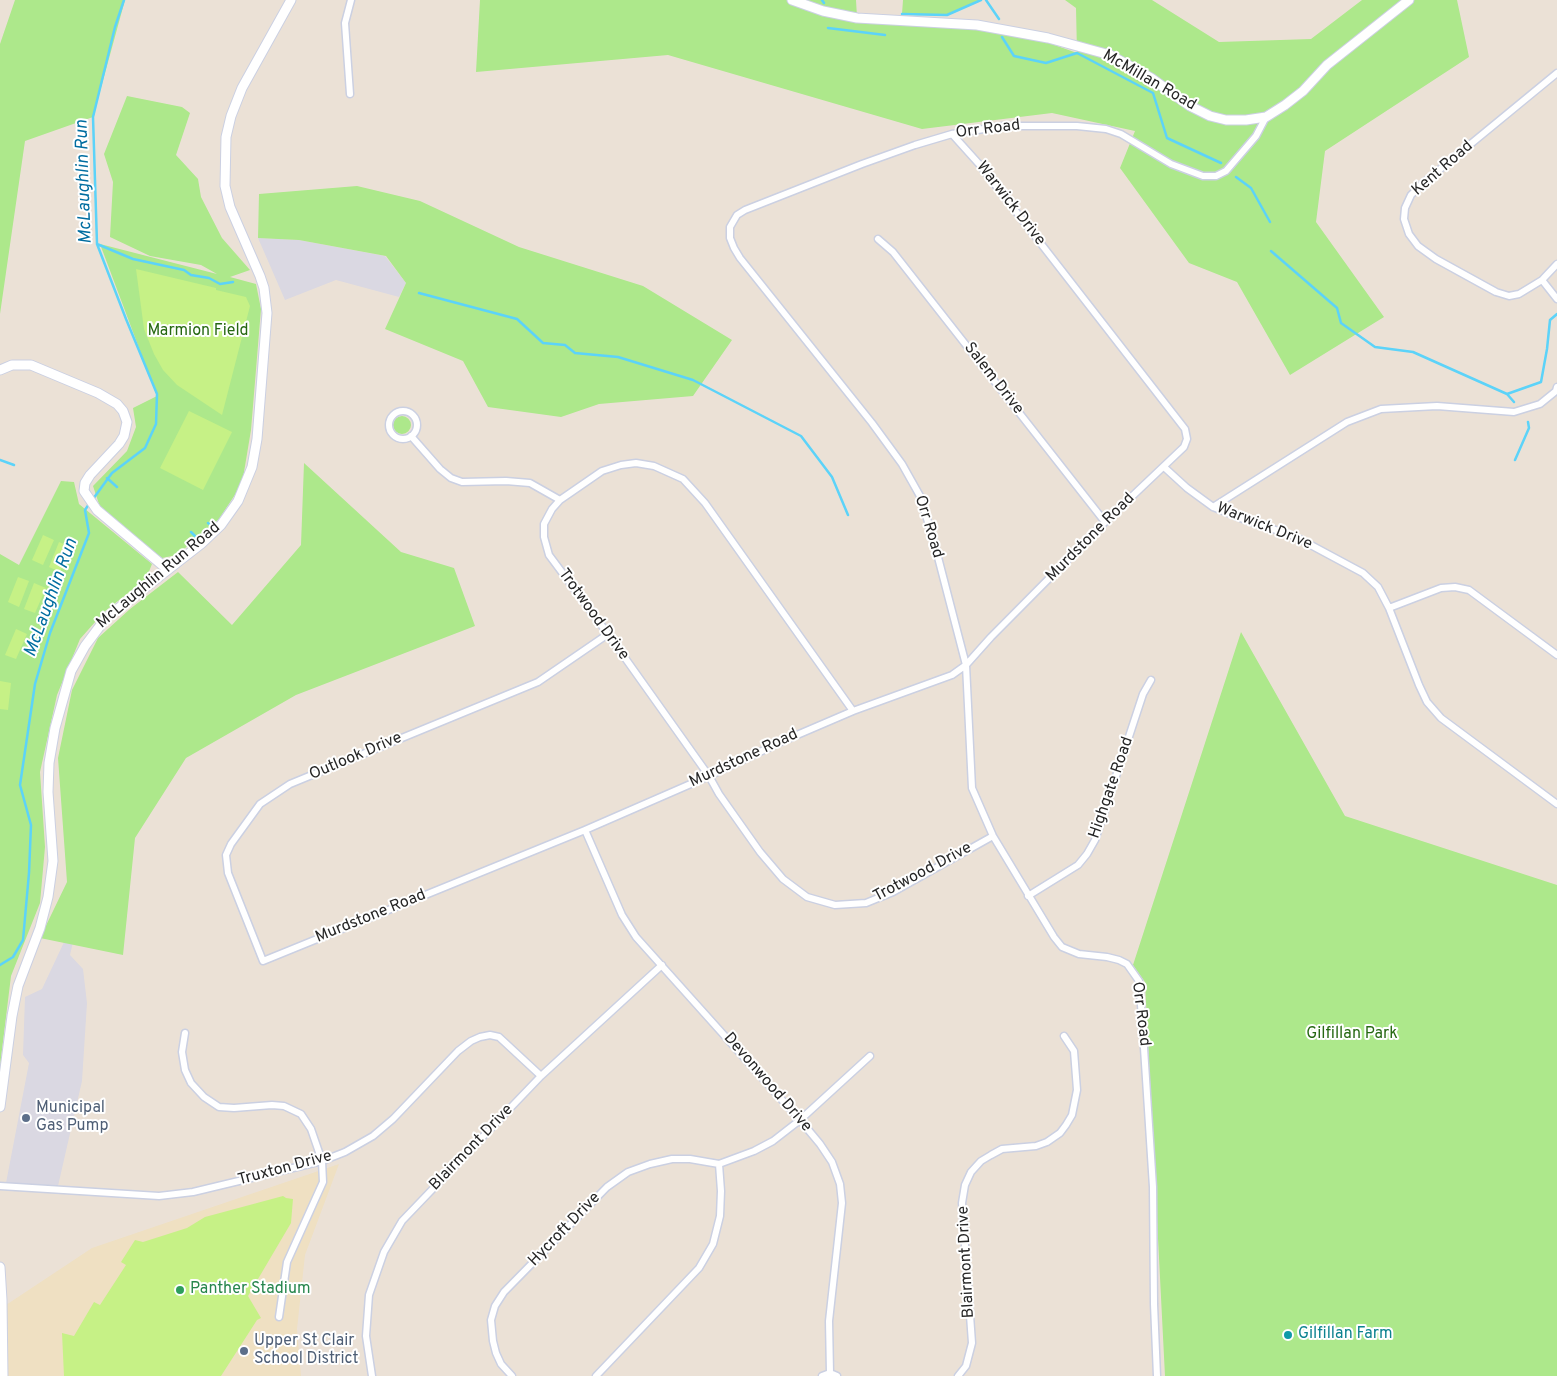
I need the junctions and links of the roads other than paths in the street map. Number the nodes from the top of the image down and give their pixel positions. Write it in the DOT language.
graph roads {
  1 [pos="291,0"];
  2 [pos="351,0"];
  3 [pos="792,0"];
  4 [pos="1409,0"];
  5 [pos="1557,73"];
  6 [pos="350,94"];
  7 [pos="1266,117"];
  8 [pos="952,134"];
  9 [pos="878,240"];
  10 [pos="1557,264"];
  11 [pos="1542,280"];
  12 [pos="1557,299"];
  13 [pos="0,370"];
  14 [pos="1557,387"];
  15 [pos="411,436"];
  16 [pos="1164,467"];
  17 [pos="560,500"];
  18 [pos="1213,507"];
  19 [pos="1105,522"];
  20 [pos="167,569"];
  21 [pos="1389,608"];
  22 [pos="608,634"];
  23 [pos="1557,655"];
  24 [pos="966,666"];
  25 [pos="1151,680"];
  26 [pos="854,711"];
  27 [pos="709,776"];
  28 [pos="1557,804"];
  29 [pos="585,830"];
  30 [pos="993,836"];
  31 [pos="1028,896"];
  32 [pos="263,961"];
  33 [pos="662,966"];
  34 [pos="184,1033"];
  35 [pos="1064,1036"];
  36 [pos="870,1056"];
  37 [pos="541,1076"];
  38 [pos="0,1108"];
  39 [pos="800,1120"];
  40 [pos="322,1161"];
  41 [pos="719,1164"];
  42 [pos="0,1186"];
  43 [pos="0,1267"];
  44 [pos="279,1317"];
  45 [pos="830,1373"];
  46 [pos="3,1376"];
  47 [pos="372,1376"];
  48 [pos="512,1376"];
  49 [pos="596,1376"];
  50 [pos="822,1376"];
  51 [pos="837,1376"];
  52 [pos="958,1376"];
  53 [pos="1157,1376"];
  1 -- 20 [label="main road, McLaughlin Run Road"];
  2 -- 6 [label="street"];
  3 -- 7 [label="main road, McMillan Road"];
  4 -- 7 [label="main road, McMillan Road"];
  5 -- 11 [label="street, Kent Road"];
  7 -- 8 [label="street, Orr Road"];
  8 -- 16 [label="street, Warwick Drive"];
  8 -- 24 [label="street, Orr Road"];
  9 -- 19 [label="street, Salem Drive"];
  10 -- 11 [label="street"];
  11 -- 12 [label="street"];
  13 -- 20 [label="main road"];
  14 -- 18 [label="street"];
  15 -- 15 [label="street"];
  15 -- 17 [label="street"];
  16 -- 18 [label="street, Warwick Drive"];
  16 -- 19 [label="street, Murdstone Road"];
  17 -- 22 [label="street, Trotwood Drive"];
  17 -- 26 [label="street, Trotwood Drive"];
  18 -- 21 [label="street, Warwick Drive"];
  19 -- 24 [label="street, Murdstone Road"];
  20 -- 38 [label="main road, McLaughlin Run Road"];
  21 -- 23 [label="street"];
  21 -- 28 [label="street, Warwick Drive"];
  22 -- 27 [label="street, Trotwood Drive"];
  22 -- 32 [label="street, Outlook Drive"];
  24 -- 26 [label="street, Murdstone Road"];
  24 -- 30 [label="street, Orr Road"];
  25 -- 31 [label="street, Highgate Road"];
  26 -- 27 [label="street, Murdstone Road"];
  27 -- 29 [label="street, Murdstone Road"];
  27 -- 30 [label="street, Trotwood Drive"];
  29 -- 32 [label="street, Murdstone Road"];
  29 -- 33 [label="street, Devonwood Drive"];
  30 -- 31 [label="street, Orr Road"];
  31 -- 53 [label="street, Orr Road"];
  33 -- 37 [label="street, Blairmont Drive"];
  33 -- 39 [label="street, Devonwood Drive"];
  34 -- 40 [label="street"];
  35 -- 52 [label="street, Blairmont Drive"];
  36 -- 39 [label="street"];
  37 -- 40 [label="street, Truxton Drive"];
  37 -- 47 [label="street, Blairmont Drive"];
  39 -- 41 [label="street"];
  39 -- 45 [label="street, Devonwood Drive"];
  40 -- 42 [label="street, Truxton Drive"];
  40 -- 44 [label="street"];
  41 -- 48 [label="street, Hycroft Drive"];
  41 -- 49 [label="street"];
  43 -- 46 [label="main road"];
  45 -- 50 [label="street"];
  45 -- 51 [label="street"];
}
